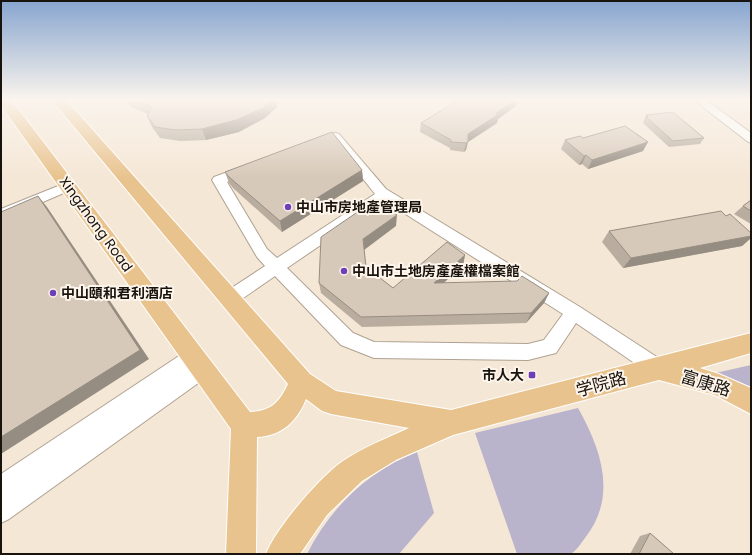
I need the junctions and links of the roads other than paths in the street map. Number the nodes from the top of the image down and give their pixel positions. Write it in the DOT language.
graph roads {
  1 [pos="23,126"];
  2 [pos="81,126"];
  3 [pos="734,126"];
  4 [pos="751,139"];
  5 [pos="299,150"];
  6 [pos="263,164"];
  7 [pos="68,186"];
  8 [pos="385,194"];
  9 [pos="1,215"];
  10 [pos="230,298"];
  11 [pos="574,312"];
  12 [pos="751,343"];
  13 [pos="197,364"];
  14 [pos="659,369"];
  15 [pos="302,382"];
  16 [pos="751,402"];
  17 [pos="451,423"];
  18 [pos="244,425"];
  19 [pos="1,488"];
  20 [pos="1,511"];
  21 [pos="241,554"];
  22 [pos="281,554"];
  1 -- 7 [label="main road, Xingzhong Road"];
  2 -- 10 [label="main road"];
  3 -- 4 [label="street"];
  5 -- 8 [label="street"];
  6 -- 11 [label="street"];
  7 -- 9 [label="street"];
  7 -- 13 [label="main road, Xingzhong Road"];
  8 -- 10 [label="street"];
  8 -- 11 [label="street"];
  10 -- 15 [label="main road"];
  11 -- 14 [label="street"];
  12 -- 14 [label="main road, 学院路"];
  13 -- 18 [label="main road, Xingzhong Road"];
  13 -- 19 [label="street"];
  13 -- 20 [label="street"];
  14 -- 16 [label="main road, 富康路"];
  14 -- 17 [label="main road, 学院路"];
  15 -- 17 [label="main road"];
  15 -- 18 [label="main road"];
  17 -- 22 [label="main road, 学院路"];
  18 -- 21 [label="main road"];
}
